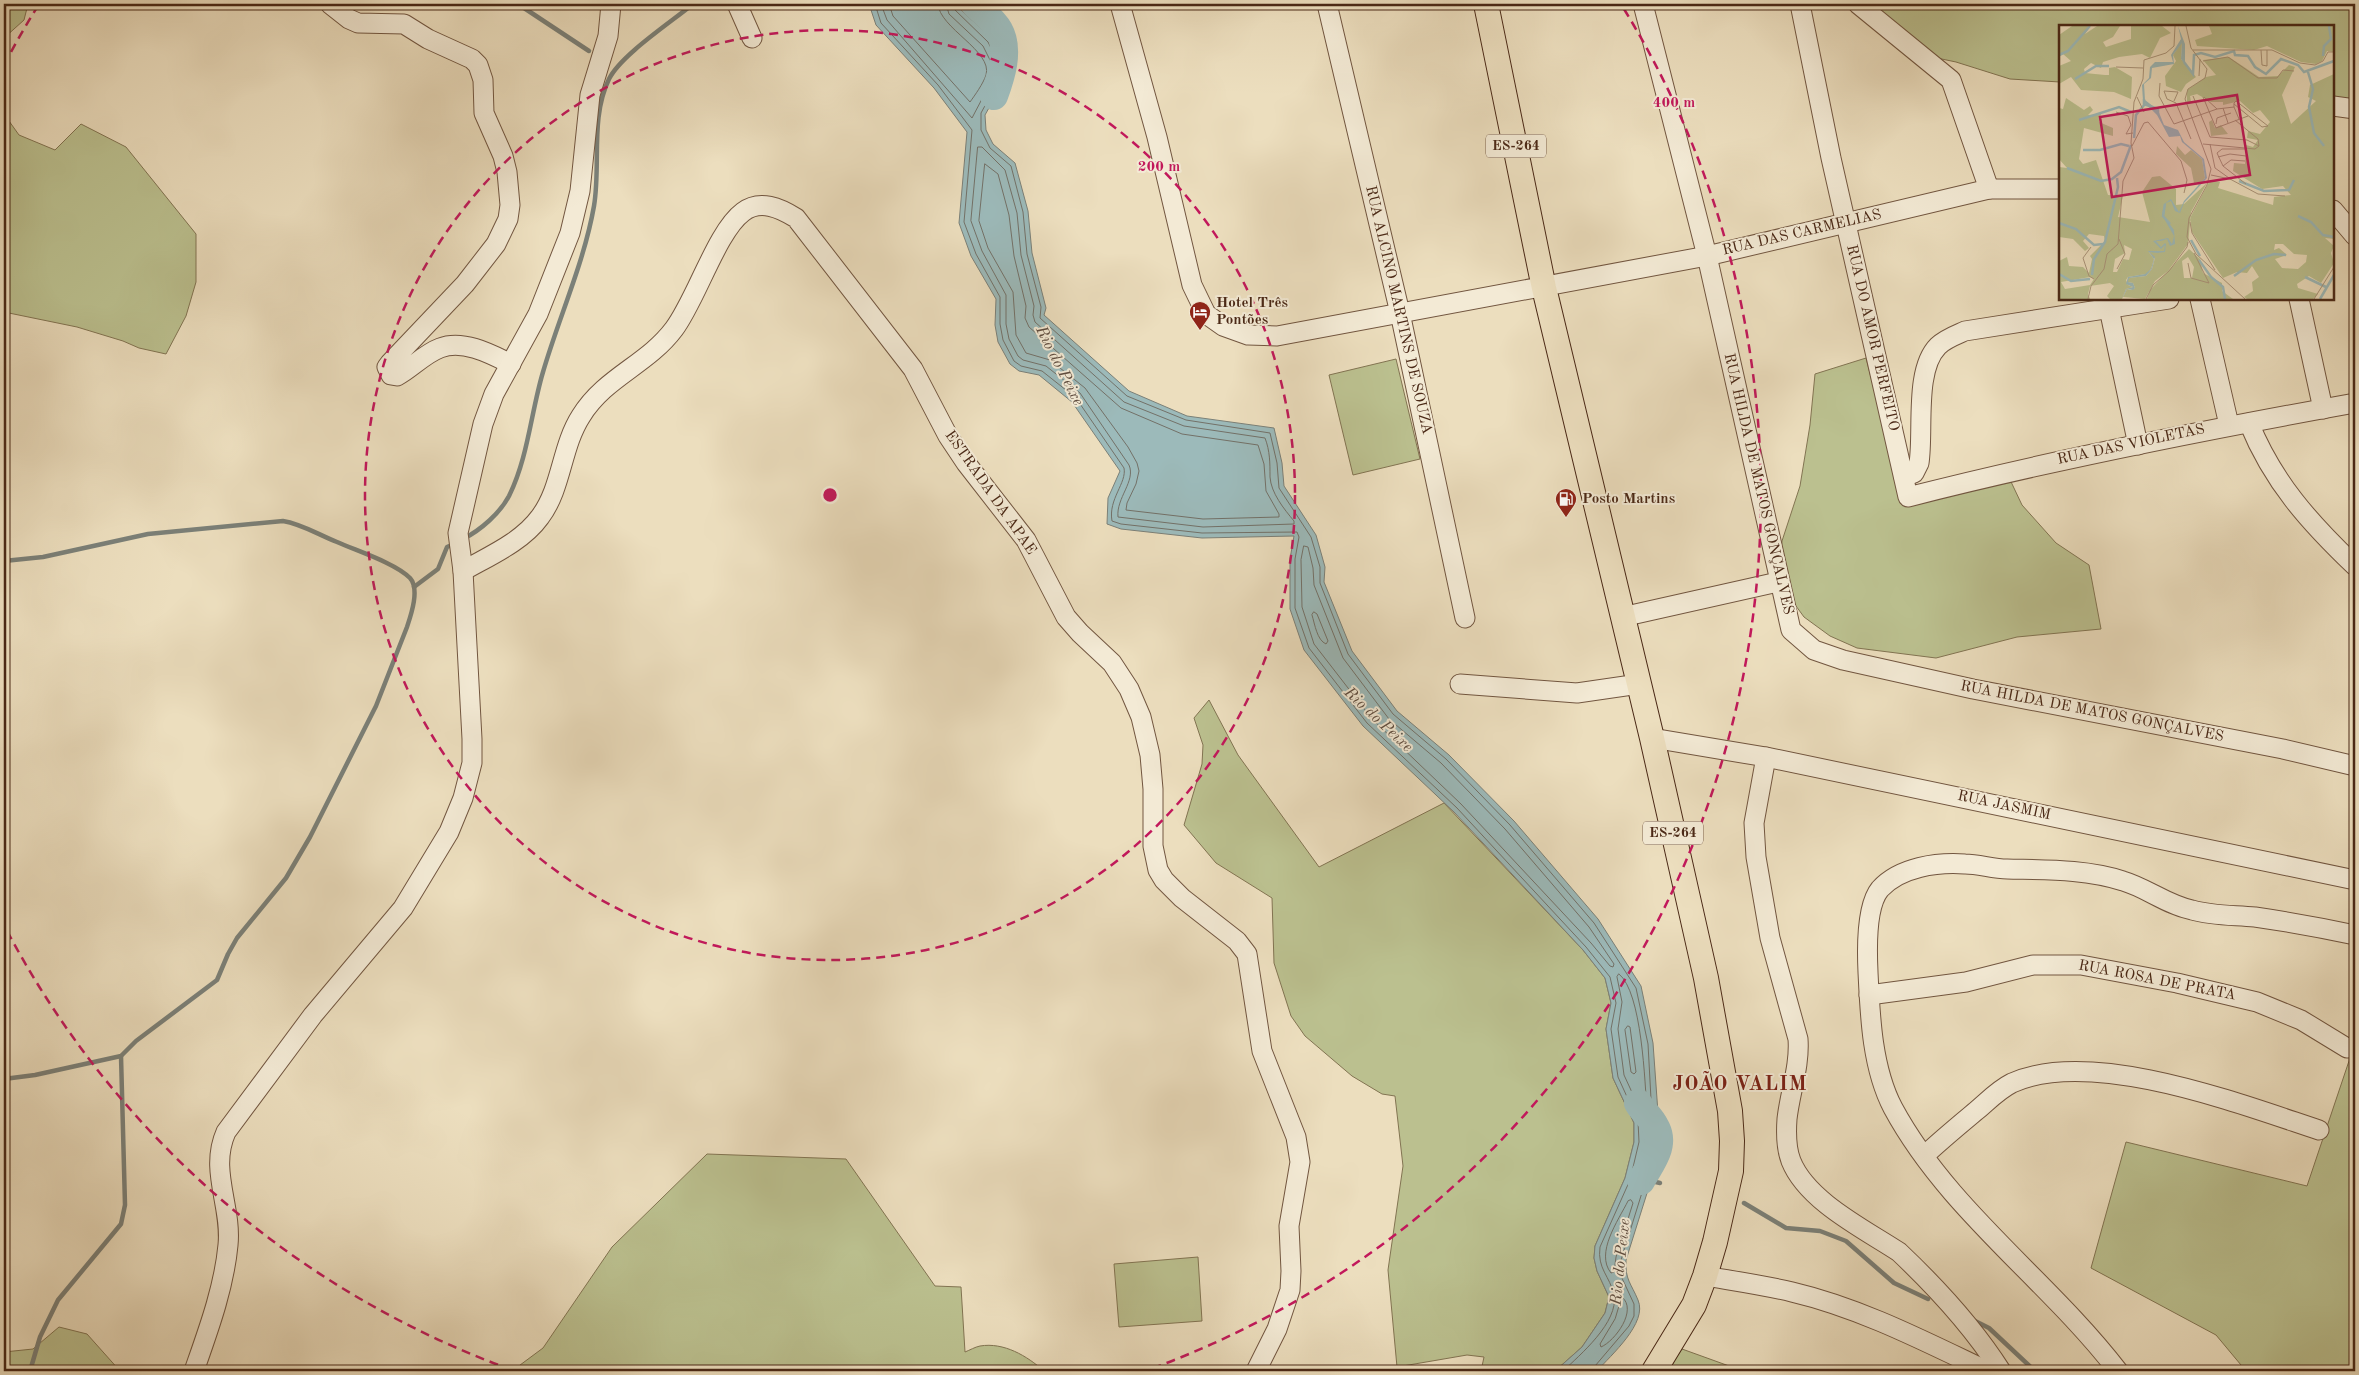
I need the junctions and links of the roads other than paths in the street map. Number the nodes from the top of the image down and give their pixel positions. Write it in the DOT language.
graph roads {
  1 [pos="330,4"];
  2 [pos="611,4"];
  3 [pos="738,4"];
  4 [pos="1120,4"];
  5 [pos="1327,4"];
  6 [pos="1486,4"];
  7 [pos="1643,4"];
  8 [pos="1800,4"];
  9 [pos="1858,4"];
  10 [pos="752,38"];
  11 [pos="2334,106"];
  12 [pos="2355,109"];
  13 [pos="1988,189"];
  14 [pos="2059,189"];
  15 [pos="2334,211"];
  16 [pos="1846,223"];
  17 [pos="2355,236"];
  18 [pos="1707,256"];
  19 [pos="1544,288"];
  20 [pos="2157,300"];
  21 [pos="2200,300"];
  22 [pos="2299,300"];
  23 [pos="2108,304"];
  24 [pos="1400,314"];
  25 [pos="512,364"];
  26 [pos="2355,403"];
  27 [pos="2323,409"];
  28 [pos="2249,423"];
  29 [pos="2229,425"];
  30 [pos="2138,445"];
  31 [pos="1904,477"];
  32 [pos="1908,497"];
  33 [pos="462,562"];
  34 [pos="2355,566"];
  35 [pos="1778,582"];
  36 [pos="1622,617"];
  37 [pos="1465,618"];
  38 [pos="1460,684"];
  39 [pos="1639,684"];
  40 [pos="1652,738"];
  41 [pos="1766,757"];
  42 [pos="2355,766"];
  43 [pos="2355,880"];
  44 [pos="2355,935"];
  45 [pos="1869,995"];
  46 [pos="2347,1048"];
  47 [pos="2319,1130"];
  48 [pos="1924,1156"];
  49 [pos="1705,1276"];
  50 [pos="194,1371"];
  51 [pos="1256,1371"];
  52 [pos="1654,1371"];
  53 [pos="1987,1371"];
  54 [pos="2001,1371"];
  55 [pos="2118,1371"];
  1 -- 25 [label="street"];
  2 -- 25 [label="street"];
  3 -- 10 [label="street"];
  4 -- 24 [label="street, RUA DAS CARMELIAS"];
  5 -- 24 [label="street, RUA ALCINO MARTINS DE SOUZA"];
  6 -- 19 [label="main road, ES-264"];
  7 -- 18 [label="street, RUA HILDA DE MATOS GONÇALVES"];
  8 -- 16 [label="street, RUA DO AMOR PERFEITO"];
  9 -- 13 [label="street"];
  11 -- 12 [label="street"];
  13 -- 14 [label="street, RUA DAS CARMELIAS"];
  13 -- 16 [label="street, RUA DAS CARMELIAS"];
  15 -- 17 [label="street"];
  16 -- 18 [label="street, RUA DAS CARMELIAS"];
  16 -- 31 [label="street, RUA DO AMOR PERFEITO"];
  18 -- 19 [label="street, RUA DAS CARMELIAS"];
  18 -- 35 [label="street, RUA HILDA DE MATOS GONÇALVES"];
  19 -- 24 [label="street, RUA DAS CARMELIAS"];
  19 -- 36 [label="main road, ES-264"];
  20 -- 23 [label="street"];
  21 -- 29 [label="street"];
  22 -- 27 [label="street"];
  23 -- 30 [label="street"];
  23 -- 31 [label="street"];
  24 -- 37 [label="street, RUA ALCINO MARTINS DE SOUZA"];
  25 -- 33 [label="street"];
  26 -- 27 [label="street, RUA DAS VIOLETAS"];
  27 -- 28 [label="street, RUA DAS VIOLETAS"];
  28 -- 29 [label="street, RUA DAS VIOLETAS"];
  28 -- 34 [label="street"];
  29 -- 30 [label="street, RUA DAS VIOLETAS"];
  30 -- 32 [label="street, RUA DAS VIOLETAS"];
  31 -- 32 [label="street, RUA DO AMOR PERFEITO"];
  33 -- 50 [label="street"];
  33 -- 51 [label="street, ESTRADA DA APAE"];
  35 -- 36 [label="street"];
  35 -- 42 [label="street, RUA HILDA DE MATOS GONÇALVES"];
  36 -- 39 [label="main road, ES-264"];
  38 -- 39 [label="street"];
  39 -- 40 [label="main road, ES-264"];
  40 -- 41 [label="street, RUA JASMIM"];
  40 -- 49 [label="main road, ES-264"];
  41 -- 43 [label="street, RUA JASMIM"];
  41 -- 54 [label="street"];
  44 -- 45 [label="street"];
  45 -- 46 [label="street, RUA ROSA DE PRATA"];
  45 -- 48 [label="street"];
  47 -- 48 [label="street"];
  48 -- 55 [label="street"];
  49 -- 52 [label="main road, ES-264"];
  49 -- 53 [label="street"];
}
